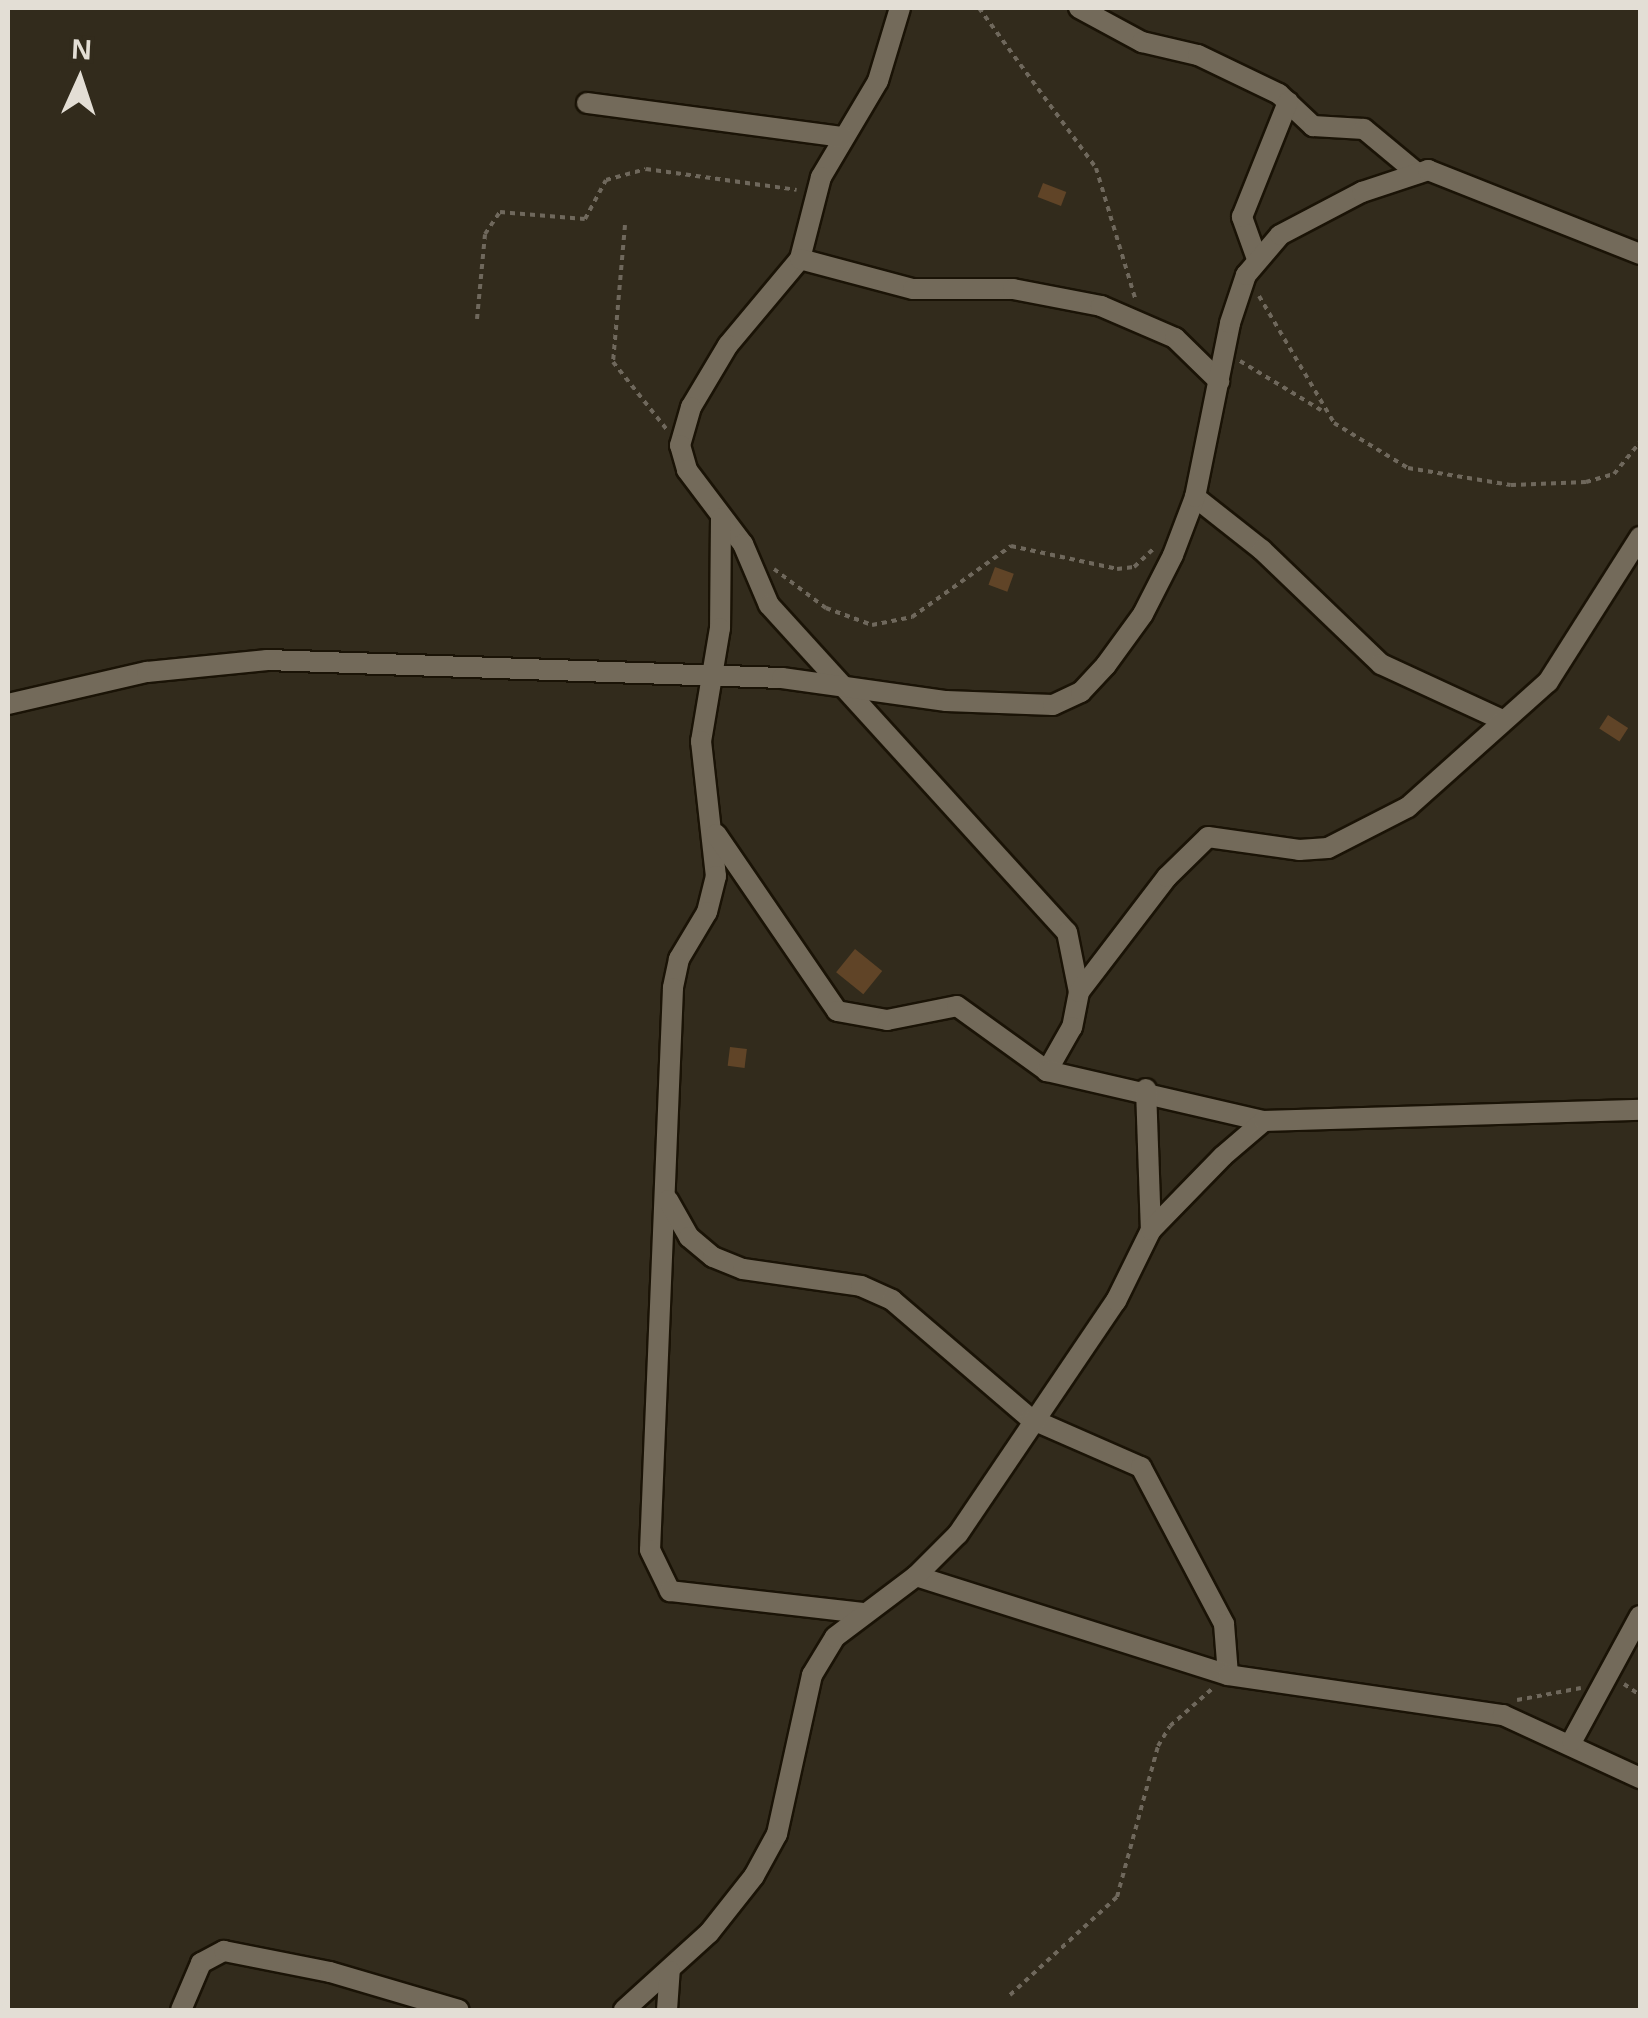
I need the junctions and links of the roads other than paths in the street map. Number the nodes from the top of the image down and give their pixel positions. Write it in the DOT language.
graph roads {
  1 [pos="900,8"];
  2 [pos="1079,8"];
  3 [pos="1288,102"];
  4 [pos="587,103"];
  5 [pos="843,136"];
  6 [pos="1417,173"];
  7 [pos="1640,254"];
  8 [pos="800,258"];
  9 [pos="1252,267"];
  10 [pos="1219,382"];
  11 [pos="1195,496"];
  12 [pos="720,518"];
  13 [pos="1640,537"];
  14 [pos="708,675"];
  15 [pos="847,684"];
  16 [pos="8,704"];
  17 [pos="1500,720"];
  18 [pos="715,832"];
  19 [pos="1079,992"];
  20 [pos="1047,1071"];
  21 [pos="1146,1090"];
  22 [pos="1640,1110"];
  23 [pos="1264,1121"];
  24 [pos="667,1198"];
  25 [pos="1150,1230"];
  26 [pos="1030,1419"];
  27 [pos="916,1576"];
  28 [pos="862,1613"];
  29 [pos="1640,1616"];
  30 [pos="1228,1674"];
  31 [pos="1572,1741"];
  32 [pos="1640,1778"];
  33 [pos="670,1971"];
  34 [pos="181,2010"];
  35 [pos="460,2010"];
  36 [pos="624,2010"];
  37 [pos="666,2010"];
  1 -- 5 [label="street"];
  2 -- 3 [label="street"];
  3 -- 6 [label="street"];
  3 -- 9 [label="street"];
  4 -- 5 [label="street"];
  5 -- 8 [label="street"];
  6 -- 7 [label="street"];
  6 -- 9 [label="street"];
  8 -- 10 [label="street"];
  8 -- 12 [label="street"];
  9 -- 10 [label="street"];
  10 -- 11 [label="street"];
  11 -- 15 [label="street"];
  11 -- 17 [label="street"];
  12 -- 14 [label="street"];
  12 -- 15 [label="street"];
  13 -- 17 [label="street"];
  14 -- 15 [label="street"];
  14 -- 16 [label="street"];
  14 -- 18 [label="street"];
  15 -- 19 [label="street"];
  17 -- 19 [label="street"];
  18 -- 20 [label="street"];
  18 -- 24 [label="street"];
  19 -- 20 [label="street"];
  20 -- 21 [label="street"];
  21 -- 23 [label="street"];
  21 -- 25 [label="street"];
  22 -- 23 [label="street"];
  23 -- 25 [label="street"];
  24 -- 26 [label="street"];
  24 -- 28 [label="street"];
  25 -- 26 [label="street"];
  26 -- 27 [label="street"];
  26 -- 30 [label="street"];
  27 -- 28 [label="street"];
  27 -- 30 [label="street"];
  28 -- 33 [label="street"];
  29 -- 31 [label="street"];
  30 -- 31 [label="street"];
  31 -- 32 [label="street"];
  33 -- 36 [label="street"];
  33 -- 37 [label="street"];
  34 -- 35 [label="street"];
}
